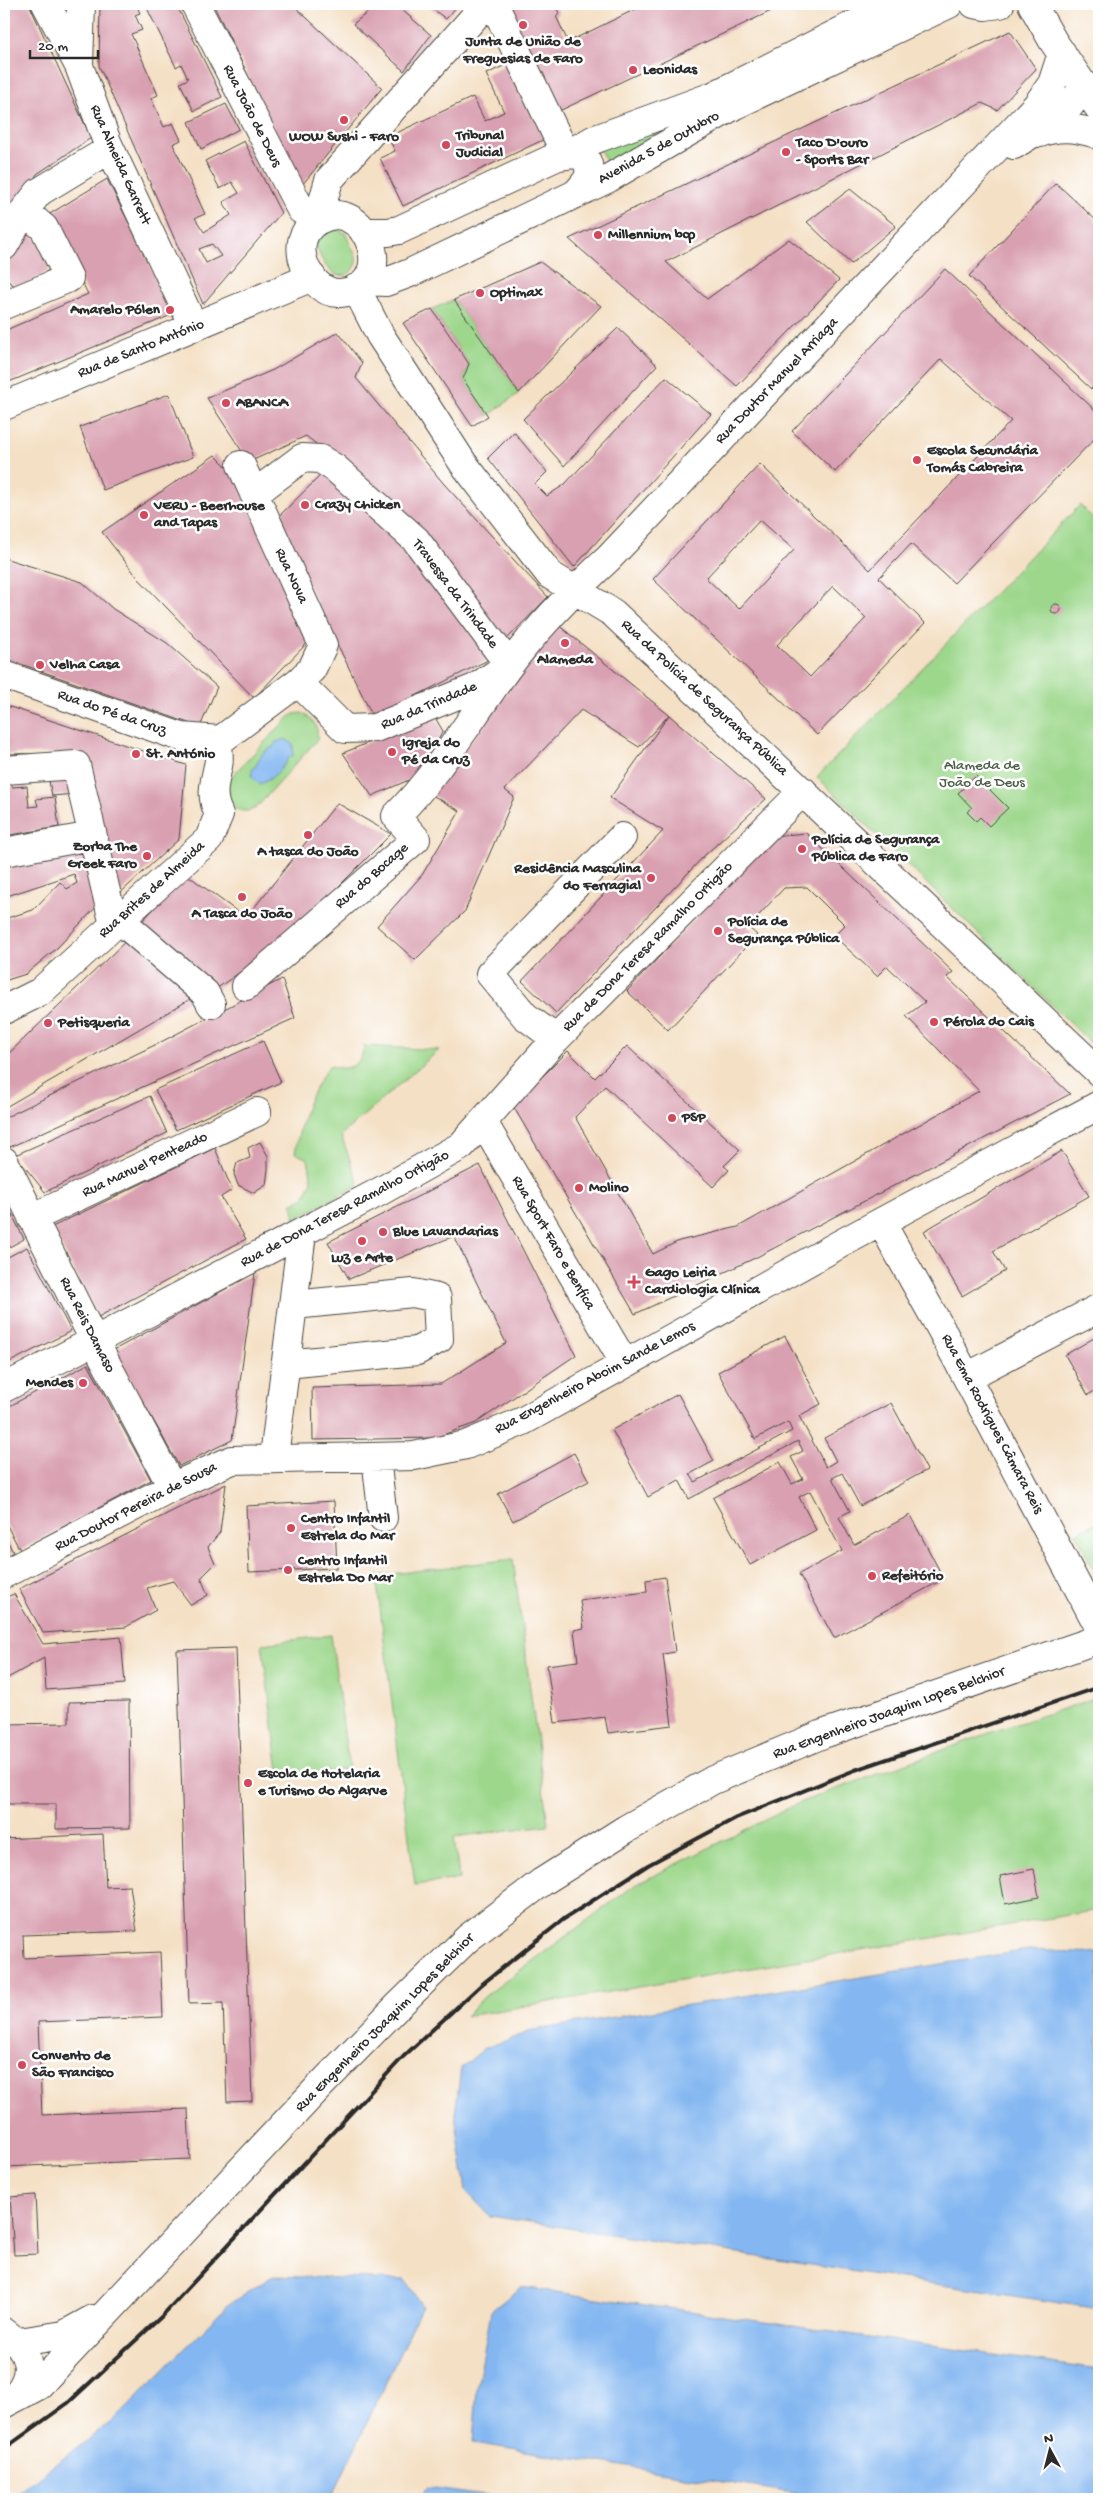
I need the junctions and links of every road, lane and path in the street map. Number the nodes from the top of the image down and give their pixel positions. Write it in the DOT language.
graph roads {
  1 [pos="46,4"];
  2 [pos="80,4"];
  3 [pos="194,4"];
  4 [pos="486,4"];
  5 [pos="494,4"];
  6 [pos="895,4"];
  7 [pos="949,4"];
  8 [pos="974,4"];
  9 [pos="1000,4"];
  10 [pos="1013,4"];
  11 [pos="1032,4"];
  12 [pos="1057,47"];
  13 [pos="79,66"];
  14 [pos="1081,80"];
  15 [pos="1037,105"];
  16 [pos="1099,108"];
  17 [pos="1099,135"];
  18 [pos="1024,138"];
  19 [pos="110,149"];
  20 [pos="566,155"];
  21 [pos="977,170"];
  22 [pos="576,194"];
  23 [pos="24,211"];
  24 [pos="310,214"];
  25 [pos="364,232"];
  26 [pos="4,246"];
  27 [pos="308,268"];
  28 [pos="354,287"];
  29 [pos="4,304"];
  30 [pos="194,327"];
  31 [pos="4,406"];
  32 [pos="241,465"];
  33 [pos="254,494"];
  34 [pos="575,589"];
  35 [pos="509,665"];
  36 [pos="4,675"];
  37 [pos="298,682"];
  38 [pos="218,742"];
  39 [pos="4,770"];
  40 [pos="803,791"];
  41 [pos="92,836"];
  42 [pos="622,837"];
  43 [pos="4,852"];
  44 [pos="117,922"];
  45 [pos="246,986"];
  46 [pos="211,1004"];
  47 [pos="4,1010"];
  48 [pos="556,1039"];
  49 [pos="1099,1072"];
  50 [pos="1099,1105"];
  51 [pos="257,1112"];
  52 [pos="483,1122"];
  53 [pos="4,1161"];
  54 [pos="32,1218"];
  55 [pos="874,1226"];
  56 [pos="302,1233"];
  57 [pos="294,1305"];
  58 [pos="1099,1308"];
  59 [pos="95,1342"];
  60 [pos="286,1364"];
  61 [pos="625,1364"];
  62 [pos="966,1377"];
  63 [pos="4,1388"];
  64 [pos="274,1457"];
  65 [pos="376,1458"];
  66 [pos="172,1487"];
  67 [pos="383,1518"];
  68 [pos="4,1574"];
  69 [pos="1099,1627"];
  70 [pos="1099,1639"];
  71 [pos="105,2313"];
  72 [pos="11,2337"];
  73 [pos="6,2403"];
  1 -- 13 [label="street, Rua Almeida Garrett"];
  2 -- 13 [label="street"];
  3 -- 24 [label="street, Rua João de Deus"];
  4 -- 24 [label="street"];
  5 -- 20 [label="street"];
  6 -- 20 [label="street, Avenida 5 de Outubro"];
  7 -- 22 [label="street, Avenida 5 de Outubro"];
  8 -- 9 [label="street"];
  10 -- 12 [label="street"];
  11 -- 12 [label="street"];
  12 -- 14 [label="street"];
  12 -- 15 [label="street, Rua Doutor Manuel Arriaga"];
  13 -- 19 [label="street, Rua Almeida Garrett"];
  14 -- 15 [label="street, Rua Doutor Manuel Arriaga"];
  14 -- 16 [label="street"];
  14 -- 18 [label="street, Rua Doutor Manuel Arriaga"];
  15 -- 21 [label="street, Rua Doutor Manuel Arriaga"];
  17 -- 18 [label="street, Rua Doutor Manuel Arriaga"];
  18 -- 21 [label="street, Rua Doutor Manuel Arriaga"];
  19 -- 23 [label="street"];
  19 -- 30 [label="street, Rua Almeida Garrett"];
  20 -- 22 [label="street"];
  20 -- 25 [label="street, Avenida 5 de Outubro"];
  21 -- 34 [label="street, Rua Doutor Manuel Arriaga"];
  22 -- 28 [label="street, Avenida 5 de Outubro"];
  23 -- 26 [label="street"];
  23 -- 29 [label="street"];
  24 -- 25 [label="street"];
  24 -- 27 [label="street"];
  25 -- 28 [label="street"];
  27 -- 28 [label="street"];
  27 -- 30 [label="street, Rua de Santo António"];
  28 -- 34 [label="street, Rua da Polícia de Segurança Pública"];
  30 -- 31 [label="street, Rua de Santo António"];
  32 -- 33 [label="street, Rua Nova"];
  33 -- 35 [label="street, Travessa da Trindade"];
  33 -- 37 [label="street, Rua Nova"];
  34 -- 35 [label="street, Rua do Bocage"];
  34 -- 40 [label="street, Rua da Polícia de Segurança Pública"];
  35 -- 37 [label="street, Rua da Trindade"];
  35 -- 45 [label="street, Rua do Bocage"];
  36 -- 38 [label="street, Rua do Pé da Cruz"];
  37 -- 38 [label="street"];
  38 -- 44 [label="street, Rua Brites de Almeida"];
  39 -- 41 [label="street"];
  40 -- 48 [label="street, Rua de Dona Teresa Ramalho Ortigão"];
  40 -- 49 [label="street, Rua da Polícia de Segurança Pública"];
  41 -- 43 [label="street"];
  41 -- 44 [label="street"];
  42 -- 48 [label="street"];
  44 -- 46 [label="street"];
  44 -- 47 [label="street, Rua Brites de Almeida"];
  48 -- 52 [label="street, Rua de Dona Teresa Ramalho Ortigão"];
  50 -- 55 [label="street"];
  51 -- 54 [label="street, Rua Manuel Penteado"];
  52 -- 56 [label="street, Rua de Dona Teresa Ramalho Ortigão"];
  52 -- 61 [label="street, Rua Sport Faro e Benfica"];
  53 -- 54 [label="street, Rua Reis Damaso"];
  54 -- 59 [label="street, Rua Reis Damaso"];
  55 -- 61 [label="street, Rua Engenheiro Aboim Sande Lemos"];
  55 -- 62 [label="street, Rua Ema Rodrigues Câmara Reis"];
  56 -- 57 [label="street"];
  56 -- 59 [label="street, Rua de Dona Teresa Ramalho Ortigão"];
  57 -- 60 [label="street"];
  57 -- 60 [label="street"];
  58 -- 62 [label="street"];
  59 -- 63 [label="street, Rua de Dona Teresa Ramalho Ortigão"];
  59 -- 66 [label="street, Rua Reis Damaso"];
  60 -- 64 [label="street"];
  61 -- 65 [label="street, Rua Engenheiro Aboim Sande Lemos"];
  62 -- 69 [label="street, Rua Ema Rodrigues Câmara Reis"];
  64 -- 65 [label="street, Rua Engenheiro Aboim Sande Lemos"];
  64 -- 66 [label="street, Rua Doutor Pereira de Sousa"];
  65 -- 67 [label="street"];
  66 -- 68 [label="street, Rua Doutor Pereira de Sousa"];
  70 -- 71 [label="street, Rua Engenheiro Joaquim Lopes Belchior"];
  71 -- 72 [label="street"];
  71 -- 73 [label="street, Rua Engenheiro Joaquim Lopes Belchior"];
  72 -- 73 [label="street"];
}
